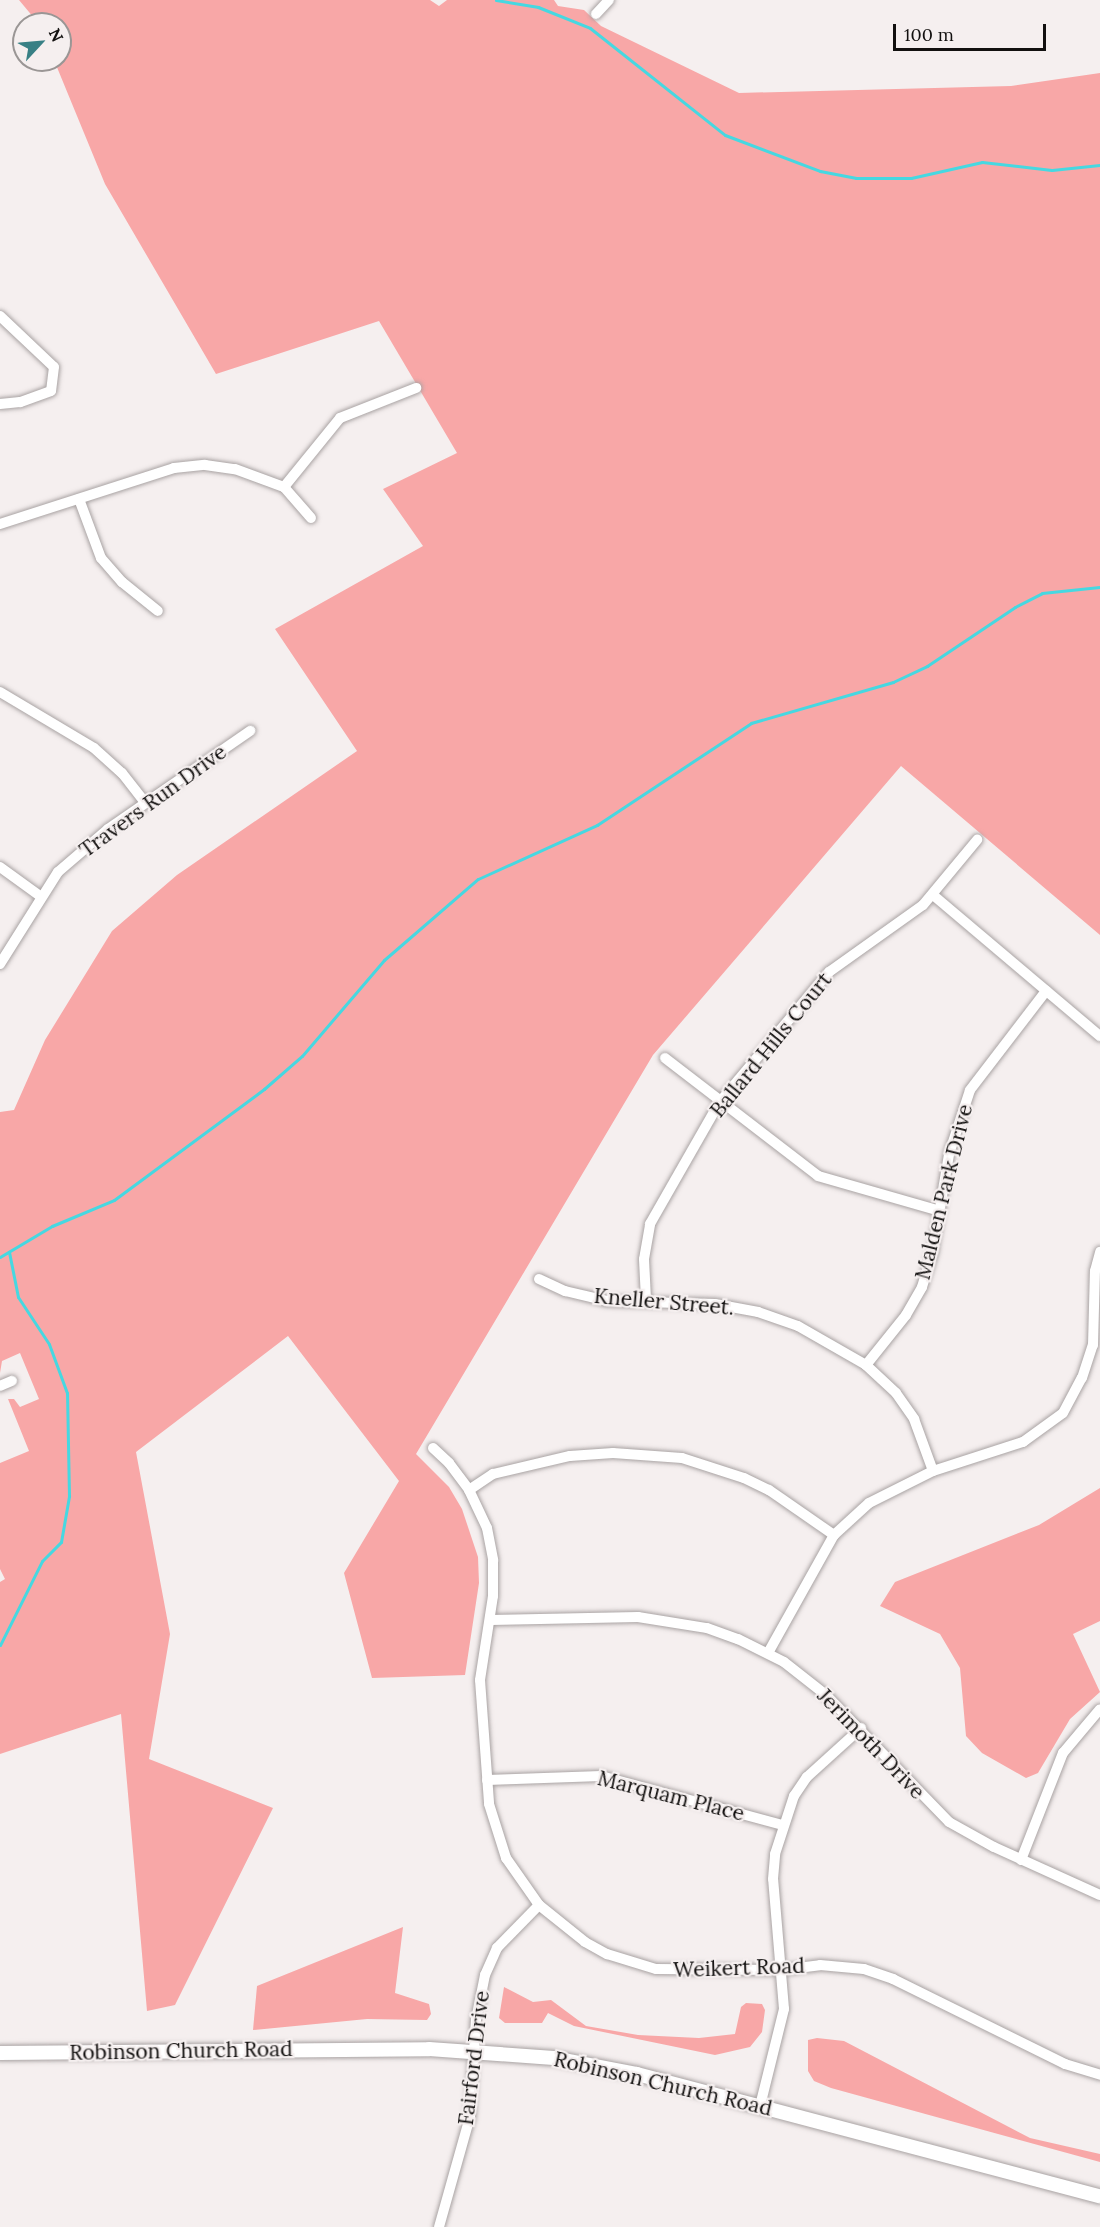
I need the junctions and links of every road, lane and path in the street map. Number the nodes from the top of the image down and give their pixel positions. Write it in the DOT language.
graph roads {
  1 [pos="609,0"];
  2 [pos="596,14"];
  3 [pos="0,316"];
  4 [pos="416,387"];
  5 [pos="0,404"];
  6 [pos="284,487"];
  7 [pos="79,499"];
  8 [pos="311,518"];
  9 [pos="0,524"];
  10 [pos="158,611"];
  11 [pos="0,692"];
  12 [pos="250,731"];
  13 [pos="145,802"];
  14 [pos="977,840"];
  15 [pos="0,867"];
  16 [pos="933,895"];
  17 [pos="40,896"];
  18 [pos="0,964"];
  19 [pos="1046,991"];
  20 [pos="1100,1036"];
  21 [pos="665,1058"];
  22 [pos="719,1103"];
  23 [pos="940,1211"];
  24 [pos="1100,1252"];
  25 [pos="539,1279"];
  26 [pos="646,1299"];
  27 [pos="866,1365"];
  28 [pos="12,1381"];
  29 [pos="0,1386"];
  30 [pos="433,1448"];
  31 [pos="933,1471"];
  32 [pos="469,1490"];
  33 [pos="834,1535"];
  34 [pos="491,1620"];
  35 [pos="768,1653"];
  36 [pos="1100,1709"];
  37 [pos="861,1728"];
  38 [pos="487,1780"];
  39 [pos="783,1825"];
  40 [pos="1022,1860"];
  41 [pos="1100,1895"];
  42 [pos="539,1905"];
  43 [pos="781,1970"];
  44 [pos="474,2051"];
  45 [pos="0,2053"];
  46 [pos="1100,2075"];
  47 [pos="760,2106"];
  48 [pos="1100,2196"];
  49 [pos="439,2227"];
  1 -- 2 [label="street"];
  3 -- 5 [label="street"];
  4 -- 6 [label="street"];
  6 -- 7 [label="street"];
  6 -- 8 [label="street"];
  7 -- 9 [label="street"];
  7 -- 10 [label="street"];
  11 -- 13 [label="street"];
  12 -- 13 [label="street, Travers Run Drive"];
  13 -- 17 [label="street, Travers Run Drive"];
  14 -- 16 [label="street, Ballard Hills Court"];
  15 -- 17 [label="street"];
  16 -- 19 [label="street"];
  16 -- 22 [label="street, Ballard Hills Court"];
  17 -- 18 [label="street, Travers Run Drive"];
  19 -- 20 [label="street"];
  19 -- 23 [label="street, Malden Park Drive"];
  21 -- 22 [label="street"];
  22 -- 23 [label="street"];
  22 -- 26 [label="street, Ballard Hills Court"];
  23 -- 27 [label="street, Malden Park Drive"];
  24 -- 31 [label="street"];
  25 -- 26 [label="street, Kneller Street."];
  26 -- 27 [label="street, Kneller Street."];
  27 -- 31 [label="street, Kneller Street."];
  28 -- 29 [label="street"];
  30 -- 32 [label="street, Weikert Road"];
  31 -- 33 [label="street"];
  32 -- 33 [label="street"];
  32 -- 34 [label="street, Weikert Road"];
  33 -- 35 [label="street"];
  34 -- 35 [label="street, Jerimoth Drive"];
  34 -- 38 [label="street, Weikert Road"];
  35 -- 37 [label="street, Jerimoth Drive"];
  36 -- 40 [label="street"];
  37 -- 39 [label="street"];
  37 -- 40 [label="street, Jerimoth Drive"];
  38 -- 39 [label="street, Marquam Place"];
  38 -- 42 [label="street, Weikert Road"];
  39 -- 43 [label="street"];
  40 -- 41 [label="street, Jerimoth Drive"];
  42 -- 43 [label="street, Weikert Road"];
  42 -- 44 [label="street, Fairford Drive"];
  43 -- 46 [label="street, Weikert Road"];
  43 -- 47 [label="street"];
  44 -- 45 [label="street, Robinson Church Road"];
  44 -- 47 [label="street, Robinson Church Road"];
  44 -- 49 [label="street, Fairford Drive"];
  47 -- 48 [label="street, Robinson Church Road"];
}
